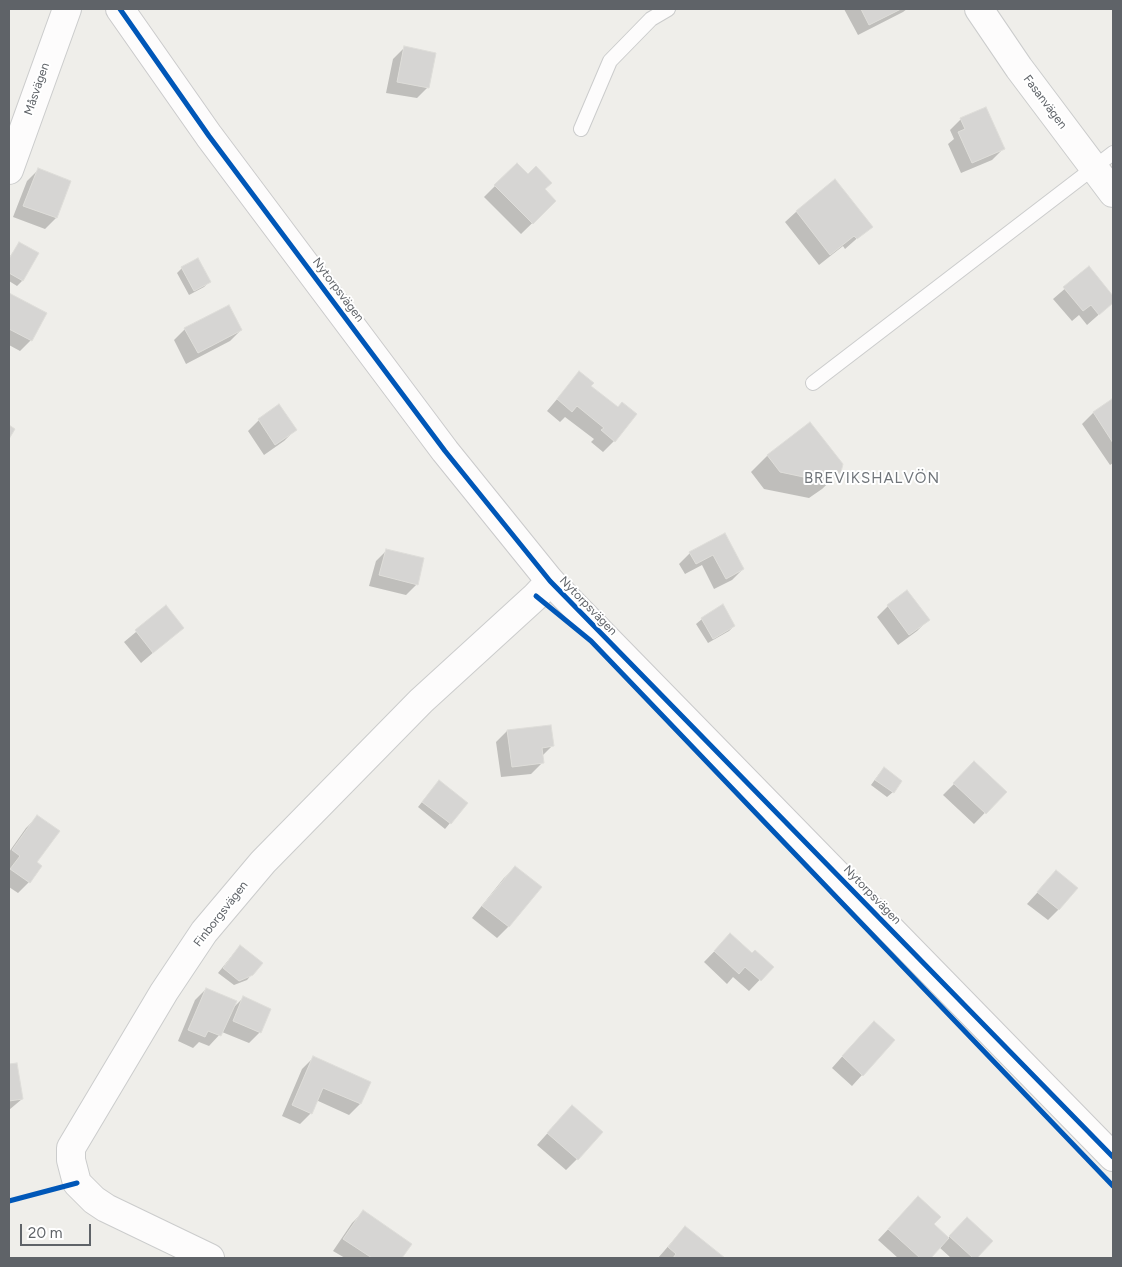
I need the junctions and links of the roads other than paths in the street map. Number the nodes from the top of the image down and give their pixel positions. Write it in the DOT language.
graph roads {
  1 [pos="67,9"];
  2 [pos="120,9"];
  3 [pos="668,9"];
  4 [pos="979,9"];
  5 [pos="581,129"];
  6 [pos="1104,160"];
  7 [pos="9,170"];
  8 [pos="1113,194"];
  9 [pos="813,383"];
  10 [pos="550,581"];
  11 [pos="1113,1157"];
  12 [pos="210,1258"];
  1 -- 7 [label="street, Måsvägen"];
  2 -- 10 [label="street, Nytorpsvägen"];
  3 -- 5 [label="lane"];
  4 -- 6 [label="street, Fasanvägen"];
  6 -- 8 [label="street, Fasanvägen"];
  6 -- 9 [label="lane"];
  10 -- 11 [label="street, Nytorpsvägen"];
  10 -- 12 [label="street, Finborgsvägen"];
}
